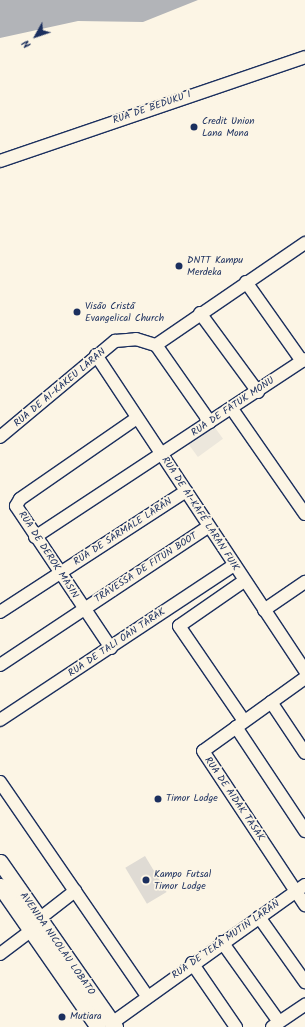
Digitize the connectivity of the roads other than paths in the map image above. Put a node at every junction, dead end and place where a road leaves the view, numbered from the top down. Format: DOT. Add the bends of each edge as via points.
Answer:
graph roads {
  1 [pos="305,57"];
  2 [pos="0,161"];
  3 [pos="305,243"];
  4 [pos="246,282"];
  5 [pos="200,313"];
  6 [pos="156,345"];
  7 [pos="96,356"];
  8 [pos="303,360"];
  9 [pos="258,392"];
  10 [pos="232,409"];
  11 [pos="137,418"];
  12 [pos="210,422"];
  13 [pos="0,437"];
  14 [pos="162,455"];
  15 [pos="186,491"];
  16 [pos="305,514"];
  17 [pos="208,527"];
  18 [pos="35,537"];
  19 [pos="234,565"];
  20 [pos="60,573"];
  21 [pos="244,581"];
  22 [pos="305,582"];
  23 [pos="84,609"];
  24 [pos="264,610"];
  25 [pos="0,612"];
  26 [pos="111,648"];
  27 [pos="0,665"];
  28 [pos="305,671"];
  29 [pos="305,678"];
  30 [pos="271,702"];
  31 [pos="0,720"];
  32 [pos="240,724"];
  33 [pos="305,754"];
  34 [pos="0,782"];
  35 [pos="305,831"];
  36 [pos="0,862"];
  37 [pos="0,886"];
  38 [pos="300,888"];
  39 [pos="75,891"];
  40 [pos="305,905"];
  41 [pos="259,917"];
  42 [pos="35,925"];
  43 [pos="222,942"];
  44 [pos="0,954"];
  45 [pos="192,963"];
  46 [pos="305,982"];
  47 [pos="147,996"];
  48 [pos="305,1005"];
  49 [pos="114,1025"];
  50 [pos="276,1025"];
  51 [pos="98,1027"];
  52 [pos="236,1027"];
  1 -- 2 [label="street, RUA DE BEDUKU I"];
  3 -- 4 [label="street"];
  4 -- 5 [label="street"];
  4 -- 8 [label="street"];
  5 -- 6 [label="street"];
  5 -- 9 [label="street"];
  6 -- 7 [label="street, RUA DE AI-KAKEU LARAN" via="136,340 116,341"];
  6 -- 12 [label="street"];
  7 -- 11 [label="street, RUA DE AI-KAFÉ LARAN FUIK"];
  7 -- 13 [label="street, RUA DE AI-KAKEU LARAN"];
  8 -- 9 [label="street, RUA DE FATUK MONU"];
  9 -- 10 [label="street, RUA DE FATUK MONU"];
  10 -- 12 [label="street, RUA DE FATUK MONU"];
  10 -- 16 [label="street"];
  11 -- 14 [label="street, RUA DE AI-KAFÉ LARAN FUIK"];
  11 -- 18 [label="street, RUA DE DEROK MASIN" via="20,499 16,506"];
  12 -- 14 [label="street, RUA DE FATUK MONU"];
  14 -- 15 [label="street, RUA DE AI-KAFÉ LARAN FUIK"];
  14 -- 18 [label="street, RUA DE FATUK MONU"];
  15 -- 17 [label="street, RUA DE AI-KAFÉ LARAN FUIK"];
  15 -- 20 [label="street, RUA DE SARMALE LARAN"];
  17 -- 19 [label="street, RUA DE AI-KAFÉ LARAN FUIK"];
  17 -- 23 [label="street, TRAVESSA DE FITUN BOOT"];
  18 -- 20 [label="street, RUA DE DEROK MASIN"];
  19 -- 21 [label="street, RUA DE AI-KAFÉ LARAN FUIK"];
  19 -- 26 [label="street, RUA DE TALI OAN TARAK"];
  20 -- 23 [label="street, RUA DE DEROK MASIN"];
  20 -- 25 [label="street, RUA DE SARMALE LARAN"];
  21 -- 24 [label="street, RUA DE AI-KAFÉ LARAN FUIK"];
  21 -- 32 [label="street" via="179,626"];
  22 -- 24 [label="street"];
  23 -- 26 [label="street, RUA DE DEROK MASIN"];
  23 -- 27 [label="street, TRAVESSA DE FITUN BOOT"];
  24 -- 28 [label="street, RUA DE AI-KAFÉ LARAN FUIK"];
  26 -- 31 [label="street, RUA DE TALI OAN TARAK"];
  29 -- 30 [label="street, RUA DE AIDAK TASAK"];
  30 -- 32 [label="street, RUA DE AIDAK TASAK"];
  30 -- 33 [label="street"];
  32 -- 35 [label="street"];
  32 -- 38 [label="street, RUA DE AIDAK TASAK" via="203,753"];
  34 -- 39 [label="street"];
  36 -- 42 [label="main road, AVENIDA NICOLAU LOBATO"];
  37 -- 42 [label="main road, AVENIDA NICOLAU LOBATO"];
  38 -- 40 [label="street"];
  38 -- 41 [label="street, RUA DE TEKA MUTIN LARAN"];
  39 -- 42 [label="street"];
  39 -- 47 [label="street"];
  41 -- 43 [label="street, RUA DE TEKA MUTIN LARAN"];
  41 -- 46 [label="street"];
  42 -- 44 [label="street"];
  42 -- 49 [label="main road, AVENIDA NICOLAU LOBATO"];
  42 -- 51 [label="main road, AVENIDA NICOLAU LOBATO"];
  43 -- 45 [label="street, RUA DE TEKA MUTIN LARAN"];
  43 -- 50 [label="street"];
  45 -- 47 [label="street, RUA DE TEKA MUTIN LARAN"];
  45 -- 52 [label="street"];
  47 -- 49 [label="street, RUA DE TEKA MUTIN LARAN"];
  48 -- 50 [label="street"];
}
